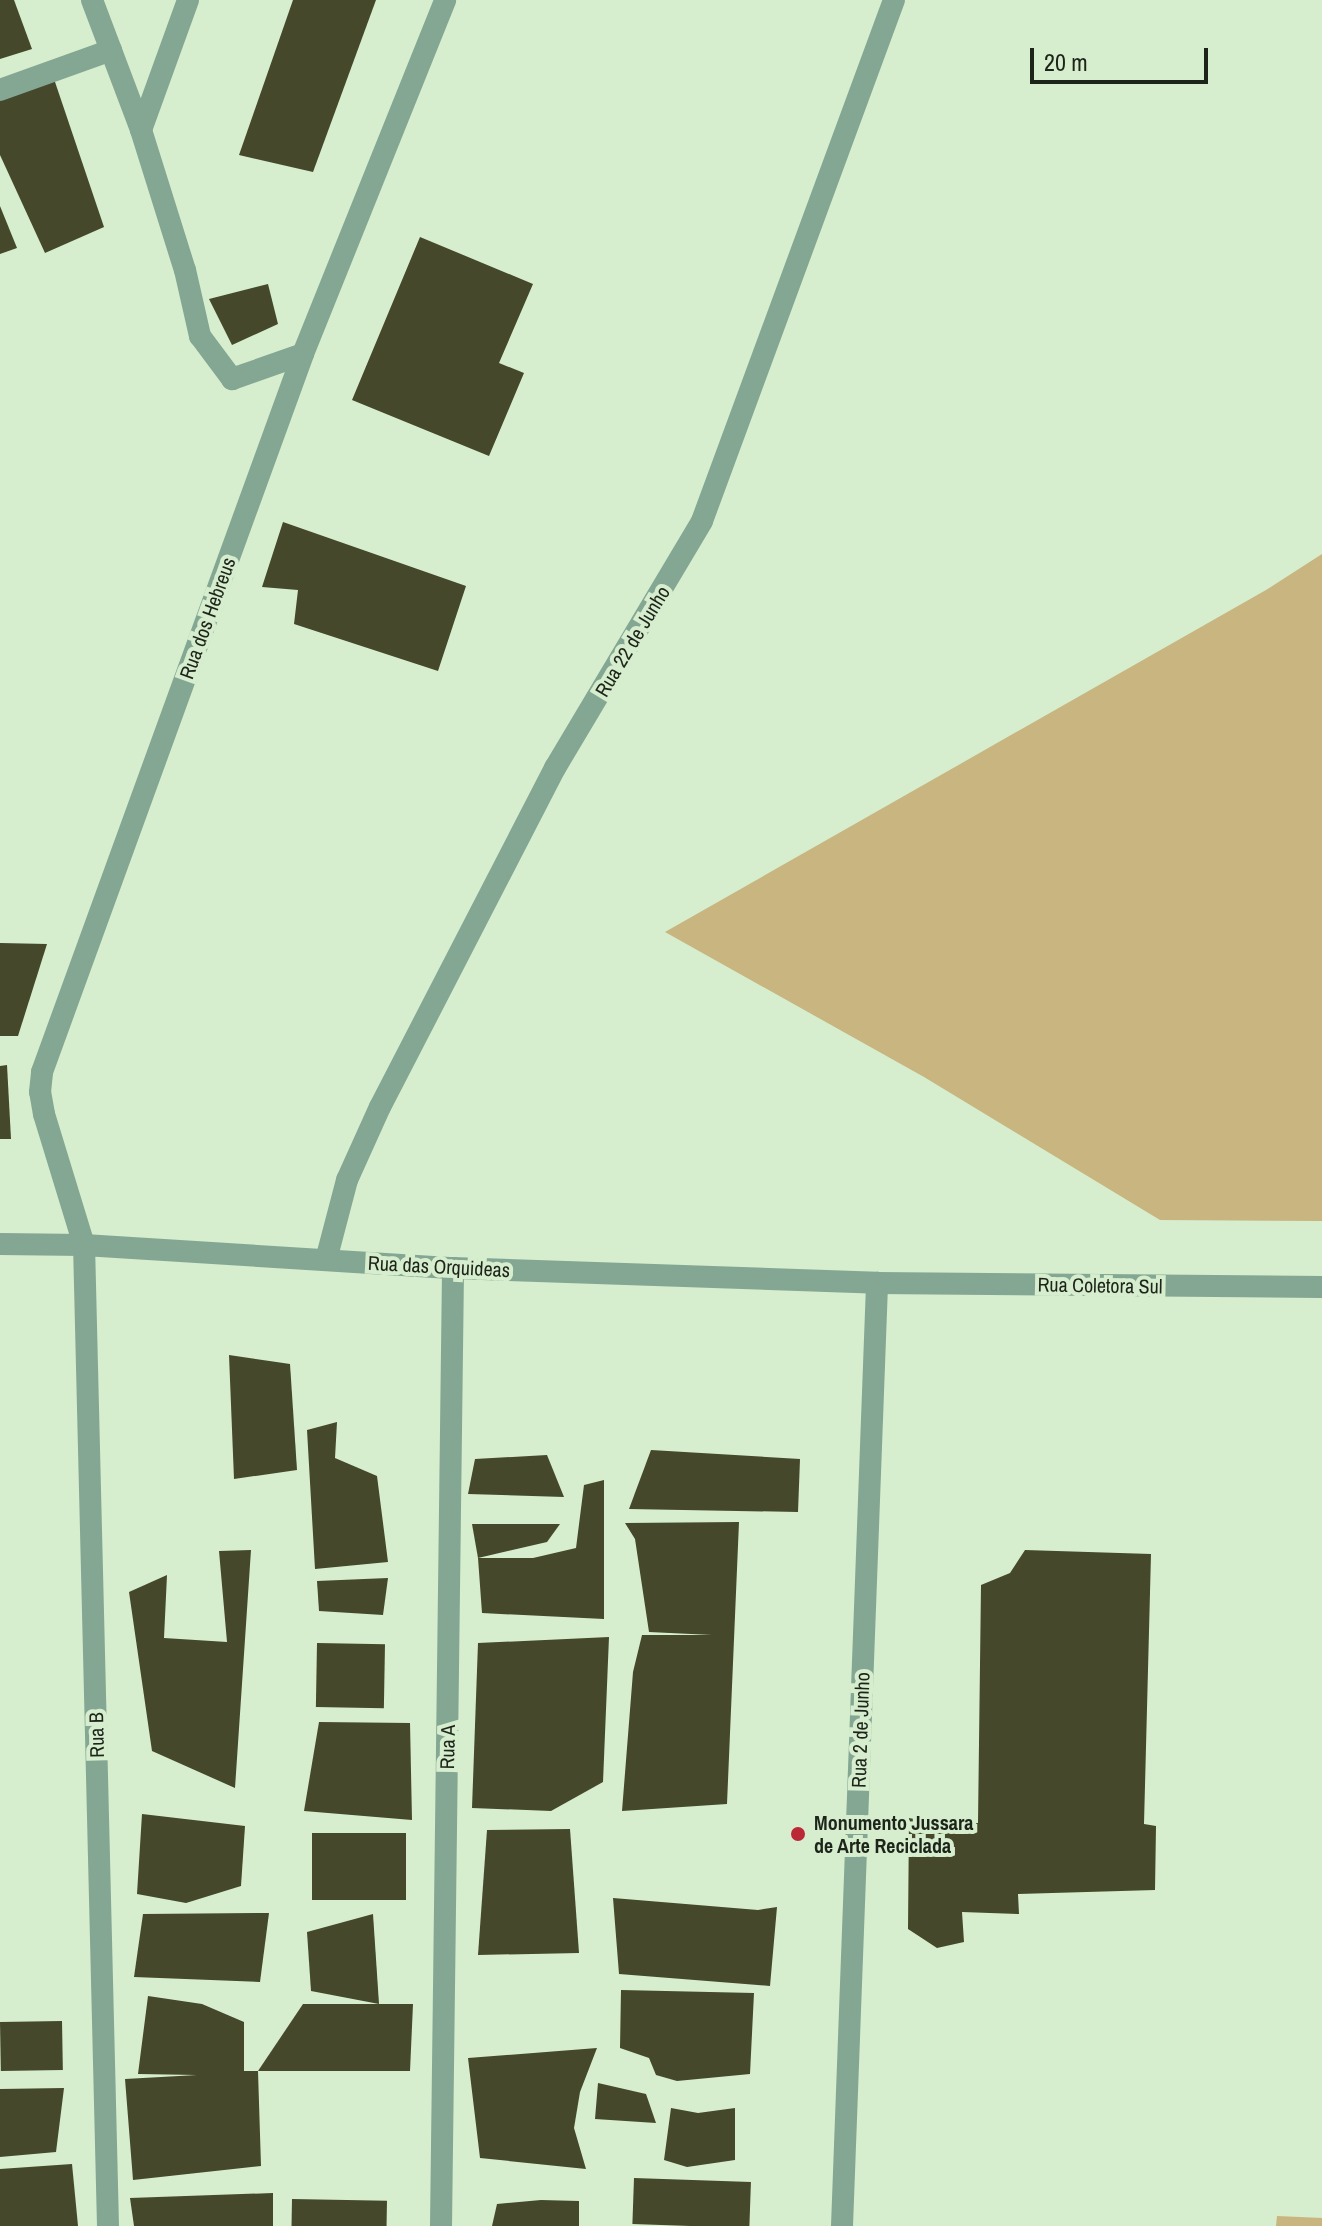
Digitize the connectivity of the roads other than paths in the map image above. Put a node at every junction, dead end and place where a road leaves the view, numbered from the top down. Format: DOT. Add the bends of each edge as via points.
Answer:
graph roads {
  1 [pos="92,0"];
  2 [pos="188,0"];
  3 [pos="445,0"];
  4 [pos="894,0"];
  5 [pos="111,50"];
  6 [pos="0,90"];
  7 [pos="141,130"];
  8 [pos="303,354"];
  9 [pos="0,1244"];
  10 [pos="84,1245"];
  11 [pos="326,1260"];
  12 [pos="453,1268"];
  13 [pos="877,1283"];
  14 [pos="1322,1287"];
  15 [pos="108,2226"];
  16 [pos="441,2226"];
  17 [pos="842,2226"];
  1 -- 5 [label="street"];
  2 -- 7 [label="street"];
  3 -- 8 [label="street, Rua dos Hebreus"];
  4 -- 11 [label="street, Rua 22 de Junho" via="702,521 555,768 387,1093 347,1180"];
  5 -- 6 [label="street"];
  5 -- 7 [label="street"];
  7 -- 8 [label="street" via="200,336 232,379"];
  8 -- 10 [label="street, Rua dos Hebreus" via="42,1072 44,1114"];
  9 -- 10 [label="street, Rua das Orquideas"];
  10 -- 11 [label="street, Rua das Orquideas"];
  10 -- 15 [label="street, Rua B"];
  11 -- 12 [label="street, Rua das Orquideas"];
  12 -- 13 [label="street, Rua das Orquideas"];
  12 -- 16 [label="street, Rua A"];
  13 -- 14 [label="street, Rua Coletora Sul"];
  13 -- 17 [label="street, Rua 2 de Junho"];
}
